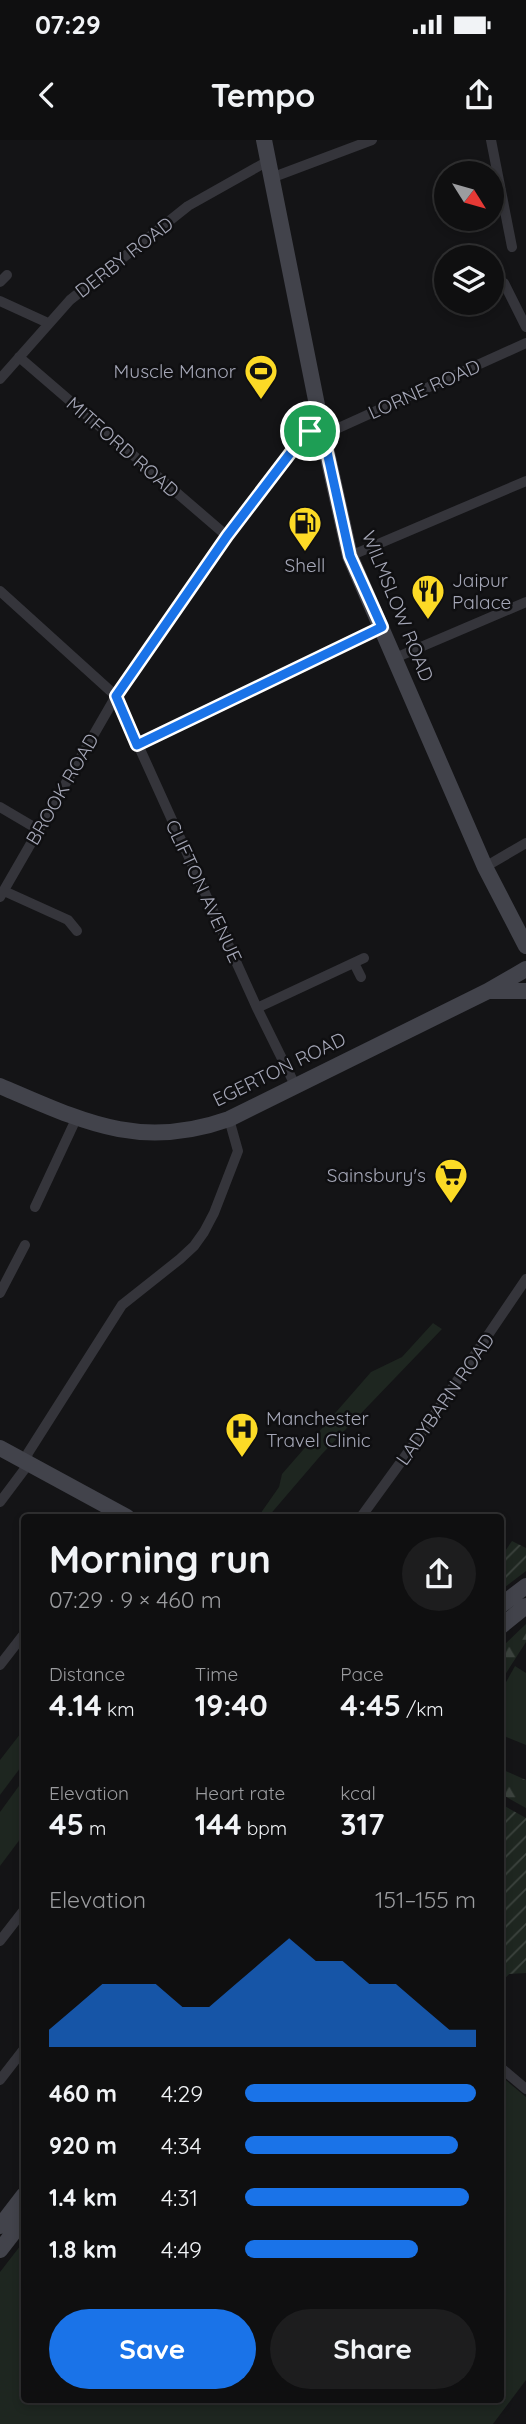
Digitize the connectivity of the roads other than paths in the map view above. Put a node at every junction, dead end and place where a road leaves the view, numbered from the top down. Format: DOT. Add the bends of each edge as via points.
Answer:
graph roads {
  1 [pos="264,140"];
  2 [pos="372,140"];
  3 [pos="491,140"];
  4 [pos="268,161"];
  5 [pos="271,178"];
  6 [pos="512,247"];
  7 [pos="504,283"];
  8 [pos="0,301"];
  9 [pos="48,323"];
  10 [pos="526,327"];
  11 [pos="526,343"];
  12 [pos="19,357"];
  13 [pos="0,379"];
  14 [pos="321,428"];
  15 [pos="526,481"];
  16 [pos="227,536"];
  17 [pos="350,556"];
  18 [pos="0,591"];
  19 [pos="526,602"];
  20 [pos="382,627"];
  21 [pos="395,658"];
  22 [pos="116,696"];
  23 [pos="137,745"];
  24 [pos="0,807"];
  25 [pos="39,830"];
  26 [pos="526,843"];
  27 [pos="485,867"];
  28 [pos="2,894"];
  29 [pos="77,931"];
  30 [pos="526,946"];
  31 [pos="526,969"];
  32 [pos="360,977"];
  33 [pos="488,991"];
  34 [pos="526,991"];
  35 [pos="257,1008"];
  36 [pos="295,1085"];
  37 [pos="0,1086"];
  38 [pos="77,1117"];
  39 [pos="229,1119"];
  40 [pos="35,1207"];
  41 [pos="25,1245"];
  42 [pos="526,1279"];
  43 [pos="0,1293"];
  44 [pos="0,1448"];
  45 [pos="26,1462"];
  46 [pos="0,1502"];
  47 [pos="117,1514"];
  48 [pos="363,1514"];
  49 [pos="526,1586"];
  50 [pos="504,1603"];
  51 [pos="526,1606"];
  52 [pos="504,1624"];
  53 [pos="21,1638"];
  54 [pos="0,1665"];
  55 [pos="21,1914"];
  56 [pos="0,1941"];
  57 [pos="21,2053"];
  58 [pos="504,2070"];
  59 [pos="0,2080"];
  60 [pos="526,2088"];
  61 [pos="21,2200"];
  62 [pos="11,2218"];
  63 [pos="0,2250"];
  1 -- 4 [label="main road, WILMSLOW ROAD"];
  2 -- 5 [label="street"];
  3 -- 6 [label="street"];
  4 -- 5 [label="main road, WILMSLOW ROAD"];
  4 -- 9 [label="street, DERBY ROAD" via="188,206 70,300"];
  5 -- 14 [label="main road, WILMSLOW ROAD"];
  7 -- 10 [label="street"];
  8 -- 9 [label="street"];
  9 -- 12 [label="street, DERBY ROAD"];
  11 -- 14 [label="street, LORNE ROAD"];
  12 -- 13 [label="street, DERBY ROAD"];
  12 -- 16 [label="street, MITFORD ROAD"];
  14 -- 16 [label="street, BROOK ROAD" via="298,443"];
  14 -- 17 [label="main road, WILMSLOW ROAD"];
  15 -- 17 [label="street"];
  16 -- 22 [label="street, BROOK ROAD"];
  17 -- 20 [label="main road, WILMSLOW ROAD"];
  18 -- 22 [label="street"];
  19 -- 21 [label="street"];
  20 -- 21 [label="main road, WILMSLOW ROAD"];
  20 -- 23 [label="street"];
  21 -- 27 [label="main road, WILMSLOW ROAD"];
  22 -- 23 [label="street, CLIFTON AVENUE"];
  22 -- 25 [label="street, BROOK ROAD"];
  23 -- 35 [label="street, CLIFTON AVENUE"];
  24 -- 25 [label="street"];
  25 -- 28 [label="street, BROOK ROAD"];
  26 -- 27 [label="street"];
  27 -- 30 [label="main road, WILMSLOW ROAD"];
  28 -- 29 [label="street" via="68,920"];
  31 -- 33 [label="main road, EGERTON ROAD"];
  32 -- 35 [label="street" via="359,960"];
  33 -- 34 [label="main road, EGERTON ROAD"];
  33 -- 36 [label="main road, EGERTON ROAD"];
  35 -- 36 [label="street, CLIFTON AVENUE"];
  36 -- 39 [label="main road, EGERTON ROAD"];
  37 -- 38 [label="main road, EGERTON ROAD"];
  38 -- 39 [label="main road, EGERTON ROAD" via="146,1134 194,1130"];
  38 -- 40 [label="street"];
  39 -- 45 [label="street" via="238,1151 204,1232 180,1259 122,1305"];
  41 -- 43 [label="street"];
  42 -- 48 [label="street, LADYBARN ROAD"];
  44 -- 45 [label="main road"];
  45 -- 46 [label="street"];
  45 -- 47 [label="main road"];
  49 -- 50 [label="main road"];
  51 -- 52 [label="main road"];
  53 -- 54 [label="street"];
  55 -- 56 [label="street"];
  57 -- 59 [label="street"];
  58 -- 60 [label="street"];
  61 -- 62 [label="main road"];
  62 -- 63 [label="main road"];
}
